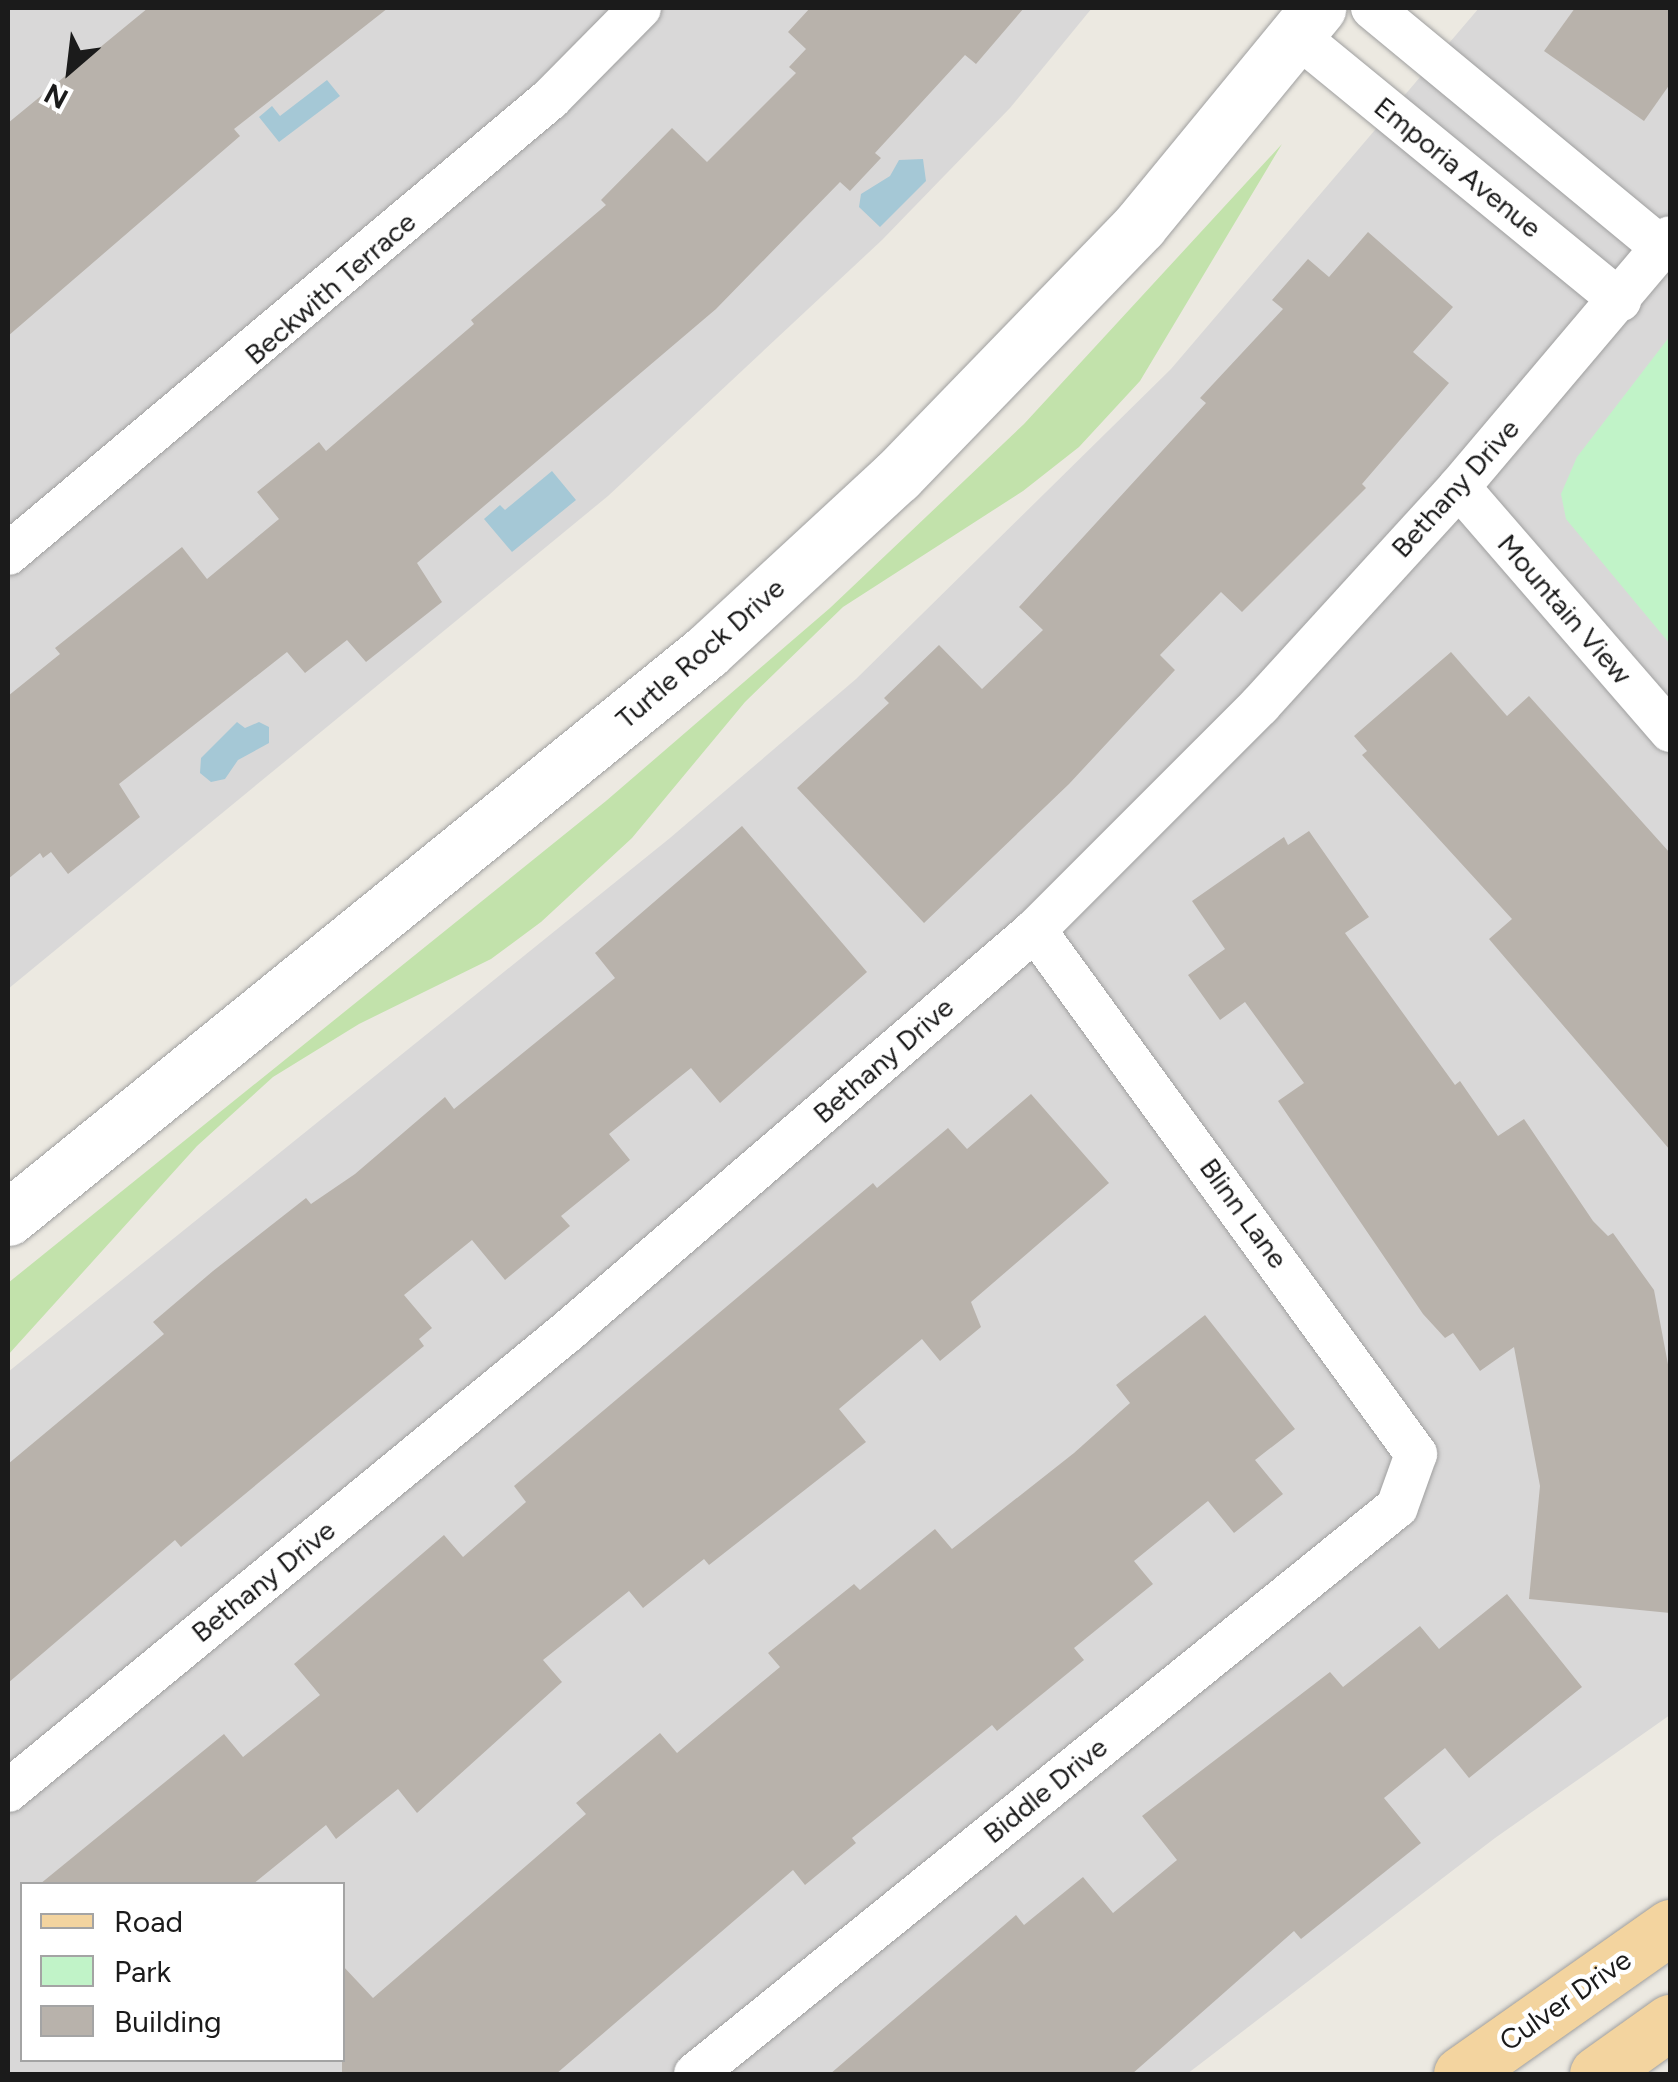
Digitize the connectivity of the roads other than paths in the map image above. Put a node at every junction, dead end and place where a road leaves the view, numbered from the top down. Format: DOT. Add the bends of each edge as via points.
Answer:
graph roads {
  1 [pos="640,8"];
  2 [pos="1372,8"];
  3 [pos="1307,21"];
  4 [pos="1666,243"];
  5 [pos="1620,300"];
  6 [pos="1458,487"];
  7 [pos="8,554"];
  8 [pos="1670,730"];
  9 [pos="1036,930"];
  10 [pos="8,1218"];
  11 [pos="1397,1507"];
  12 [pos="8,1791"];
  13 [pos="1670,1927"];
  14 [pos="1670,2022"];
  15 [pos="695,2074"];
  16 [pos="1461,2074"];
  17 [pos="1597,2074"];
  1 -- 7 [label="street, Beckwith Terrace" via="550,99"];
  2 -- 4 [label="street"];
  3 -- 5 [label="street, Emporia Avenue"];
  3 -- 10 [label="street, Turtle Rock Drive" via="1140,226 897,476 706,652"];
  4 -- 5 [label="street, Bethany Drive"];
  5 -- 6 [label="street, Bethany Drive"];
  6 -- 8 [label="street, Mountain View"];
  6 -- 9 [label="street, Bethany Drive" via="1260,705"];
  9 -- 11 [label="street, Blinn Lane" via="1416,1454"];
  9 -- 12 [label="street, Bethany Drive" via="568,1331"];
  11 -- 15 [label="street, Biddle Drive"];
  13 -- 16 [label="main road, Culver Drive"];
  14 -- 17 [label="main road"];
}
